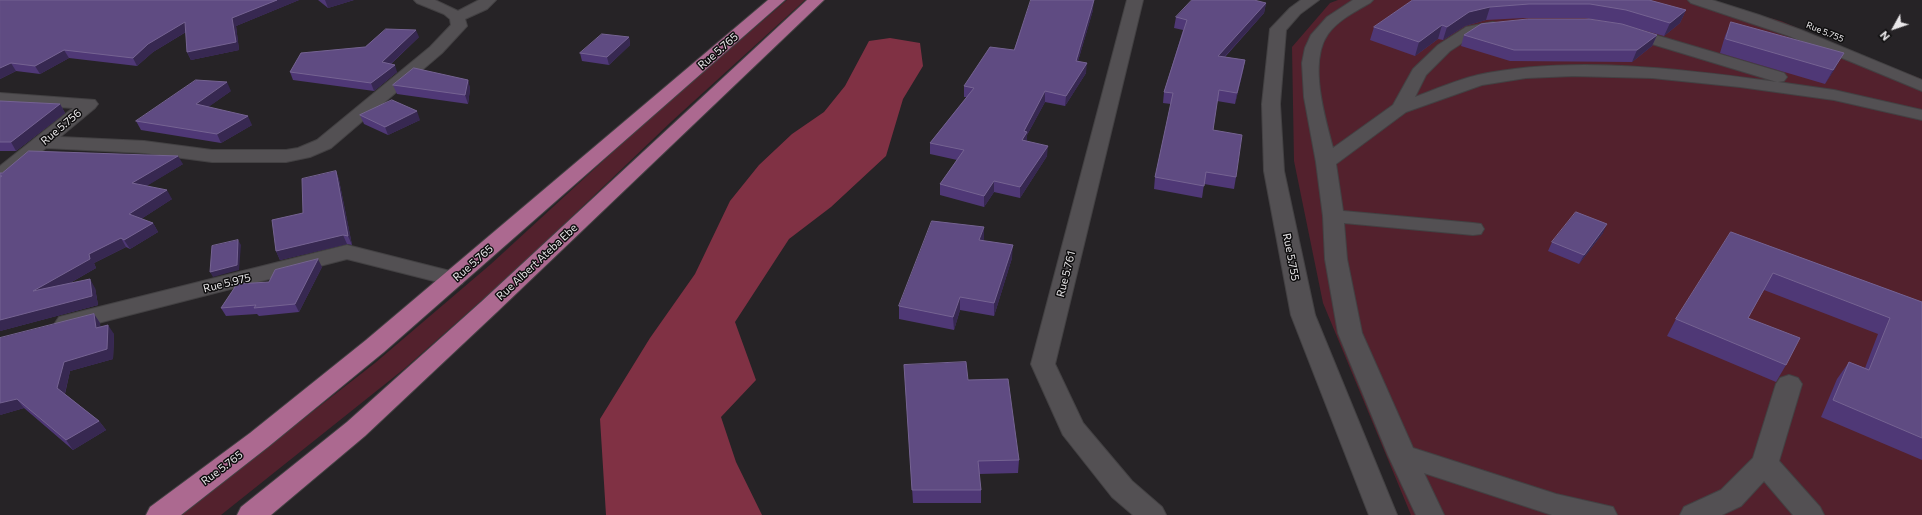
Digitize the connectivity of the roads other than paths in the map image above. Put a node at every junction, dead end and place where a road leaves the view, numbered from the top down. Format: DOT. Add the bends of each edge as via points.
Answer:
graph roads {
  1 [pos="422,0"];
  2 [pos="488,0"];
  3 [pos="777,0"];
  4 [pos="816,0"];
  5 [pos="1135,0"];
  6 [pos="1311,0"];
  7 [pos="1365,0"];
  8 [pos="1696,0"];
  9 [pos="1727,0"];
  10 [pos="457,17"];
  11 [pos="1509,25"];
  12 [pos="1613,29"];
  13 [pos="1922,70"];
  14 [pos="1922,86"];
  15 [pos="1834,95"];
  16 [pos="0,98"];
  17 [pos="1400,108"];
  18 [pos="1922,115"];
  19 [pos="43,142"];
  20 [pos="1326,162"];
  21 [pos="0,176"];
  22 [pos="1333,216"];
  23 [pos="1473,229"];
  24 [pos="454,279"];
  25 [pos="46,328"];
  26 [pos="1789,384"];
  27 [pos="1402,455"];
  28 [pos="1765,463"];
  29 [pos="160,515"];
  30 [pos="251,515"];
  31 [pos="1152,515"];
  32 [pos="1383,515"];
  33 [pos="1430,515"];
  34 [pos="1603,515"];
  35 [pos="1694,515"];
  36 [pos="1810,515"];
  1 -- 10 [label="street"];
  2 -- 10 [label="street" via="482,6"];
  3 -- 24 [label="highway, Rue 5.765"];
  4 -- 30 [label="highway, Rue Albert Ateba Ebe" via="356,429"];
  5 -- 31 [label="street, Rue 5.761" via="1043,364 1072,428 1122,489"];
  6 -- 32 [label="street, Rue 5.755" via="1295,11 1278,29 1272,104 1274,171 1303,315"];
  7 -- 20 [label="street" via="1346,10 1319,34 1311,54 1312,89"];
  8 -- 14 [label="street" via="1795,33"];
  9 -- 13 [label="street, Rue 5.755" via="1785,16"];
  10 -- 19 [label="street" via="459,26 436,50 324,144 303,153 286,156 212,156 144,147"];
  11 -- 17 [label="street" via="1472,30 1444,48 1419,73"];
  12 -- 15 [label="street"];
  15 -- 17 [label="street" via="1652,73 1573,71 1526,73 1479,80"];
  15 -- 18 [label="street"];
  16 -- 19 [label="street, Rue 5.756" via="89,104"];
  17 -- 20 [label="street"];
  19 -- 21 [label="street, Rue 5.756"];
  20 -- 22 [label="street"];
  22 -- 23 [label="street"];
  22 -- 27 [label="street" via="1336,260 1350,334"];
  24 -- 25 [label="street, Rue 5.975" via="347,252"];
  24 -- 29 [label="highway, Rue 5.765" via="265,435"];
  26 -- 28 [label="street"];
  27 -- 33 [label="street"];
  27 -- 34 [label="street" via="1556,505"];
  28 -- 35 [label="street" via="1732,498"];
  28 -- 36 [label="street"];
}
